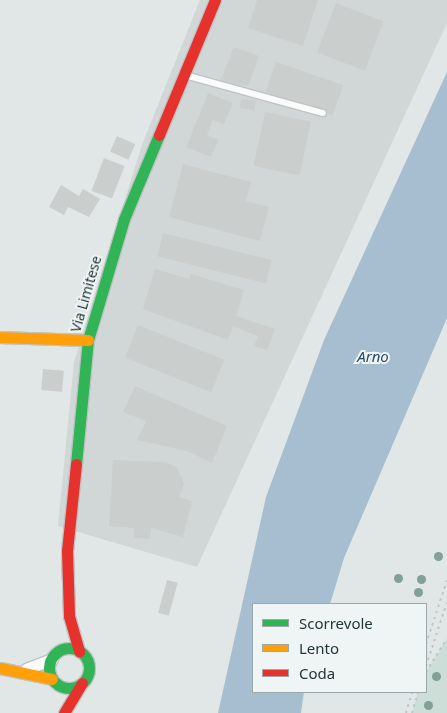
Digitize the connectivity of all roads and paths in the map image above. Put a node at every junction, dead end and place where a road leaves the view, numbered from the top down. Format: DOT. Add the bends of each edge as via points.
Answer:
graph roads {
  1 [pos="215,0"];
  2 [pos="185,75"];
  3 [pos="323,113"];
  4 [pos="0,337"];
  5 [pos="88,340"];
  6 [pos="447,580"];
  7 [pos="447,602"];
  8 [pos="69,616"];
  9 [pos="447,639"];
  10 [pos="427,641"];
  11 [pos="80,652"];
  12 [pos="54,656"];
  13 [pos="427,663"];
  14 [pos="0,668"];
  15 [pos="18,670"];
  16 [pos="427,670"];
  17 [pos="55,682"];
  18 [pos="82,683"];
  19 [pos="412,693"];
  20 [pos="418,693"];
  21 [pos="62,713"];
  22 [pos="406,713"];
  23 [pos="412,713"];
  1 -- 2 [label="main road, Via Limitese"];
  2 -- 3 [label="lane"];
  2 -- 5 [label="main road, Via Limitese" via="124,219"];
  4 -- 5 [label="main road"];
  5 -- 8 [label="main road, Via Limitese" via="67,551"];
  6 -- 10 [label="path"];
  7 -- 13 [label="path"];
  8 -- 11 [label="main road, Via Limitese"];
  8 -- 12 [label="main road, Via Limitese"];
  9 -- 16 [label="path"];
  11 -- 12 [label="main road" via="68,649"];
  11 -- 18 [label="main road, Via Limitese" via="88,663"];
  12 -- 15 [label="street"];
  12 -- 17 [label="main road, Via Limitese"];
  14 -- 15 [label="main road"];
  15 -- 17 [label="main road"];
  17 -- 18 [label="main road" via="70,688"];
  17 -- 21 [label="main road, Via Limitese"];
  18 -- 21 [label="main road, Via Limitese"];
  19 -- 22 [label="path"];
  20 -- 23 [label="path"];
}
